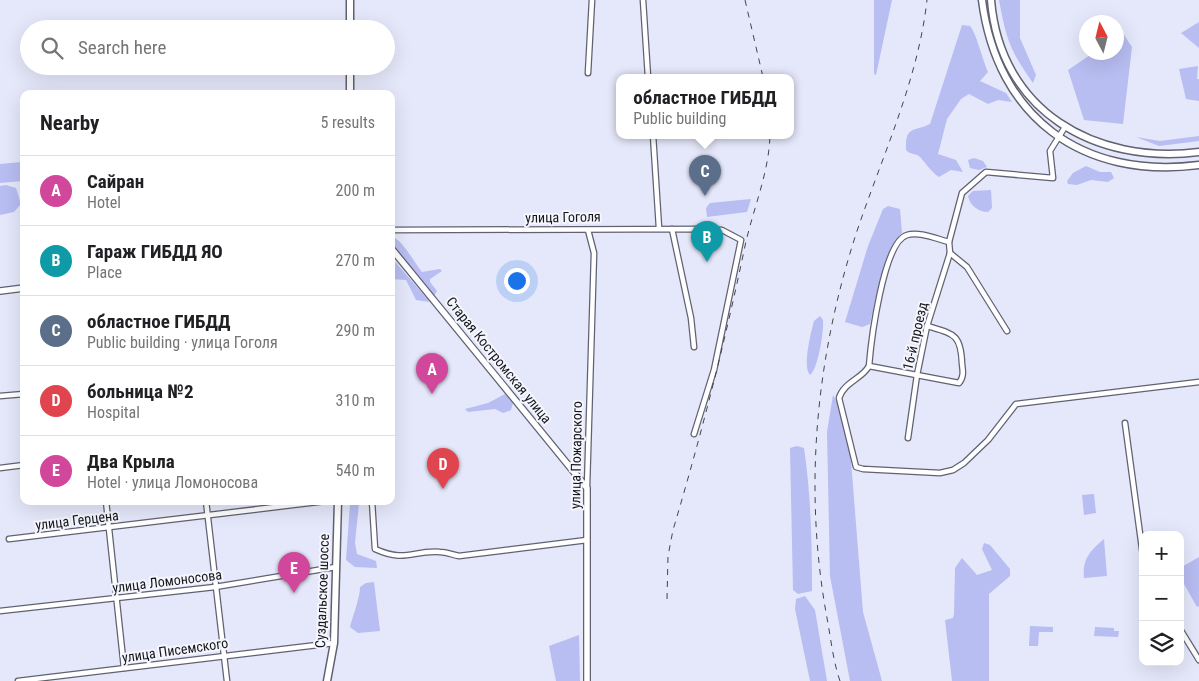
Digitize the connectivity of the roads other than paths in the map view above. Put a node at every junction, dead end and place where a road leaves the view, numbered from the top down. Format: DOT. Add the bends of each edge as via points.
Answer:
graph roads {
  1 [pos="350,0"];
  2 [pos="592,0"];
  3 [pos="643,0"];
  4 [pos="982,0"];
  5 [pos="991,0"];
  6 [pos="350,20"];
  7 [pos="588,73"];
  8 [pos="648,74"];
  9 [pos="350,75"];
  10 [pos="350,90"];
  11 [pos="1065,126"];
  12 [pos="1059,137"];
  13 [pos="653,139"];
  14 [pos="1199,152"];
  15 [pos="1199,165"];
  16 [pos="659,228"];
  17 [pos="672,229"];
  18 [pos="395,230"];
  19 [pos="588,230"];
  20 [pos="949,242"];
  21 [pos="395,253"];
  22 [pos="950,253"];
  23 [pos="20,288"];
  24 [pos="0,291"];
  25 [pos="927,326"];
  26 [pos="1007,331"];
  27 [pos="694,347"];
  28 [pos="869,366"];
  29 [pos="917,375"];
  30 [pos="1199,382"];
  31 [pos="20,394"];
  32 [pos="0,396"];
  33 [pos="1126,423"];
  34 [pos="694,434"];
  35 [pos="908,438"];
  36 [pos="20,466"];
  37 [pos="0,468"];
  38 [pos="587,488"];
  39 [pos="106,505"];
  40 [pos="207,505"];
  41 [pos="292,505"];
  42 [pos="338,505"];
  43 [pos="372,505"];
  44 [pos="208,515"];
  45 [pos="109,527"];
  46 [pos="1140,531"];
  47 [pos="9,539"];
  48 [pos="587,540"];
  49 [pos="336,567"];
  50 [pos="216,587"];
  51 [pos="116,599"];
  52 [pos="0,611"];
  53 [pos="1184,636"];
  54 [pos="334,642"];
  55 [pos="224,655"];
  56 [pos="1199,660"];
  57 [pos="124,668"];
  58 [pos="18,681"];
  59 [pos="226,681"];
  60 [pos="327,681"];
  61 [pos="587,681"];
  1 -- 6 [label="main road"];
  2 -- 7 [label="street"];
  3 -- 8 [label="street"];
  4 -- 12 [label="main road" via="985,26 1003,74 1032,114"];
  5 -- 11 [label="main road" via="999,44 1010,68 1027,92"];
  9 -- 10 [label="main road"];
  11 -- 12 [label="street"];
  11 -- 14 [label="main road" via="1107,147 1138,154"];
  12 -- 15 [label="main road" via="1094,155 1142,167"];
  12 -- 20 [label="street, 16-й проезд" via="1050,151 1053,178 989,172 966,187 959,200"];
  13 -- 16 [label="street"];
  16 -- 17 [label="street, улица Гоголя"];
  16 -- 19 [label="street, улица Гоголя"];
  17 -- 27 [label="street"];
  17 -- 34 [label="street, улица Гоголя" via="722,230 741,240 714,370"];
  18 -- 19 [label="street, улица Гоголя"];
  19 -- 38 [label="street, улица Пожарского" via="594,253"];
  20 -- 22 [label="street, 16-й проезд"];
  20 -- 28 [label="street" via="909,234 897,244 881,287"];
  21 -- 38 [label="street, Старая Костромская улица"];
  22 -- 25 [label="street, 16-й проезд"];
  22 -- 26 [label="street" via="967,267"];
  23 -- 24 [label="street"];
  25 -- 29 [label="street, 16-й проезд"];
  25 -- 29 [label="street" via="952,333 961,345 963,376 957,383"];
  28 -- 29 [label="street"];
  28 -- 30 [label="street" via="842,390 840,398 856,467 888,471 948,472 978,451 1016,404"];
  29 -- 35 [label="street, 16-й проезд"];
  31 -- 32 [label="street"];
  33 -- 46 [label="street"];
  36 -- 37 [label="street"];
  38 -- 48 [label="street, улица Пожарского"];
  39 -- 45 [label="street"];
  40 -- 44 [label="street"];
  41 -- 44 [label="street, улица Герцена"];
  42 -- 49 [label="main road, Суздальское шоссе"];
  43 -- 48 [label="street" via="375,549 390,556 439,552 459,556"];
  44 -- 45 [label="street, улица Герцена"];
  44 -- 50 [label="street"];
  45 -- 47 [label="street, улица Герцена"];
  45 -- 51 [label="street"];
  48 -- 61 [label="street, улица Пожарского"];
  49 -- 50 [label="street, улица Ломоносова"];
  49 -- 54 [label="main road, Суздальское шоссе"];
  50 -- 51 [label="street, улица Ломоносова"];
  50 -- 55 [label="street"];
  51 -- 52 [label="street, улица Ломоносова"];
  51 -- 57 [label="street"];
  53 -- 56 [label="street"];
  54 -- 55 [label="street, улица Писемского"];
  54 -- 60 [label="main road, Суздальское шоссе"];
  55 -- 57 [label="street, улица Писемского"];
  55 -- 59 [label="street"];
  57 -- 58 [label="street, улица Писемского"];
}
